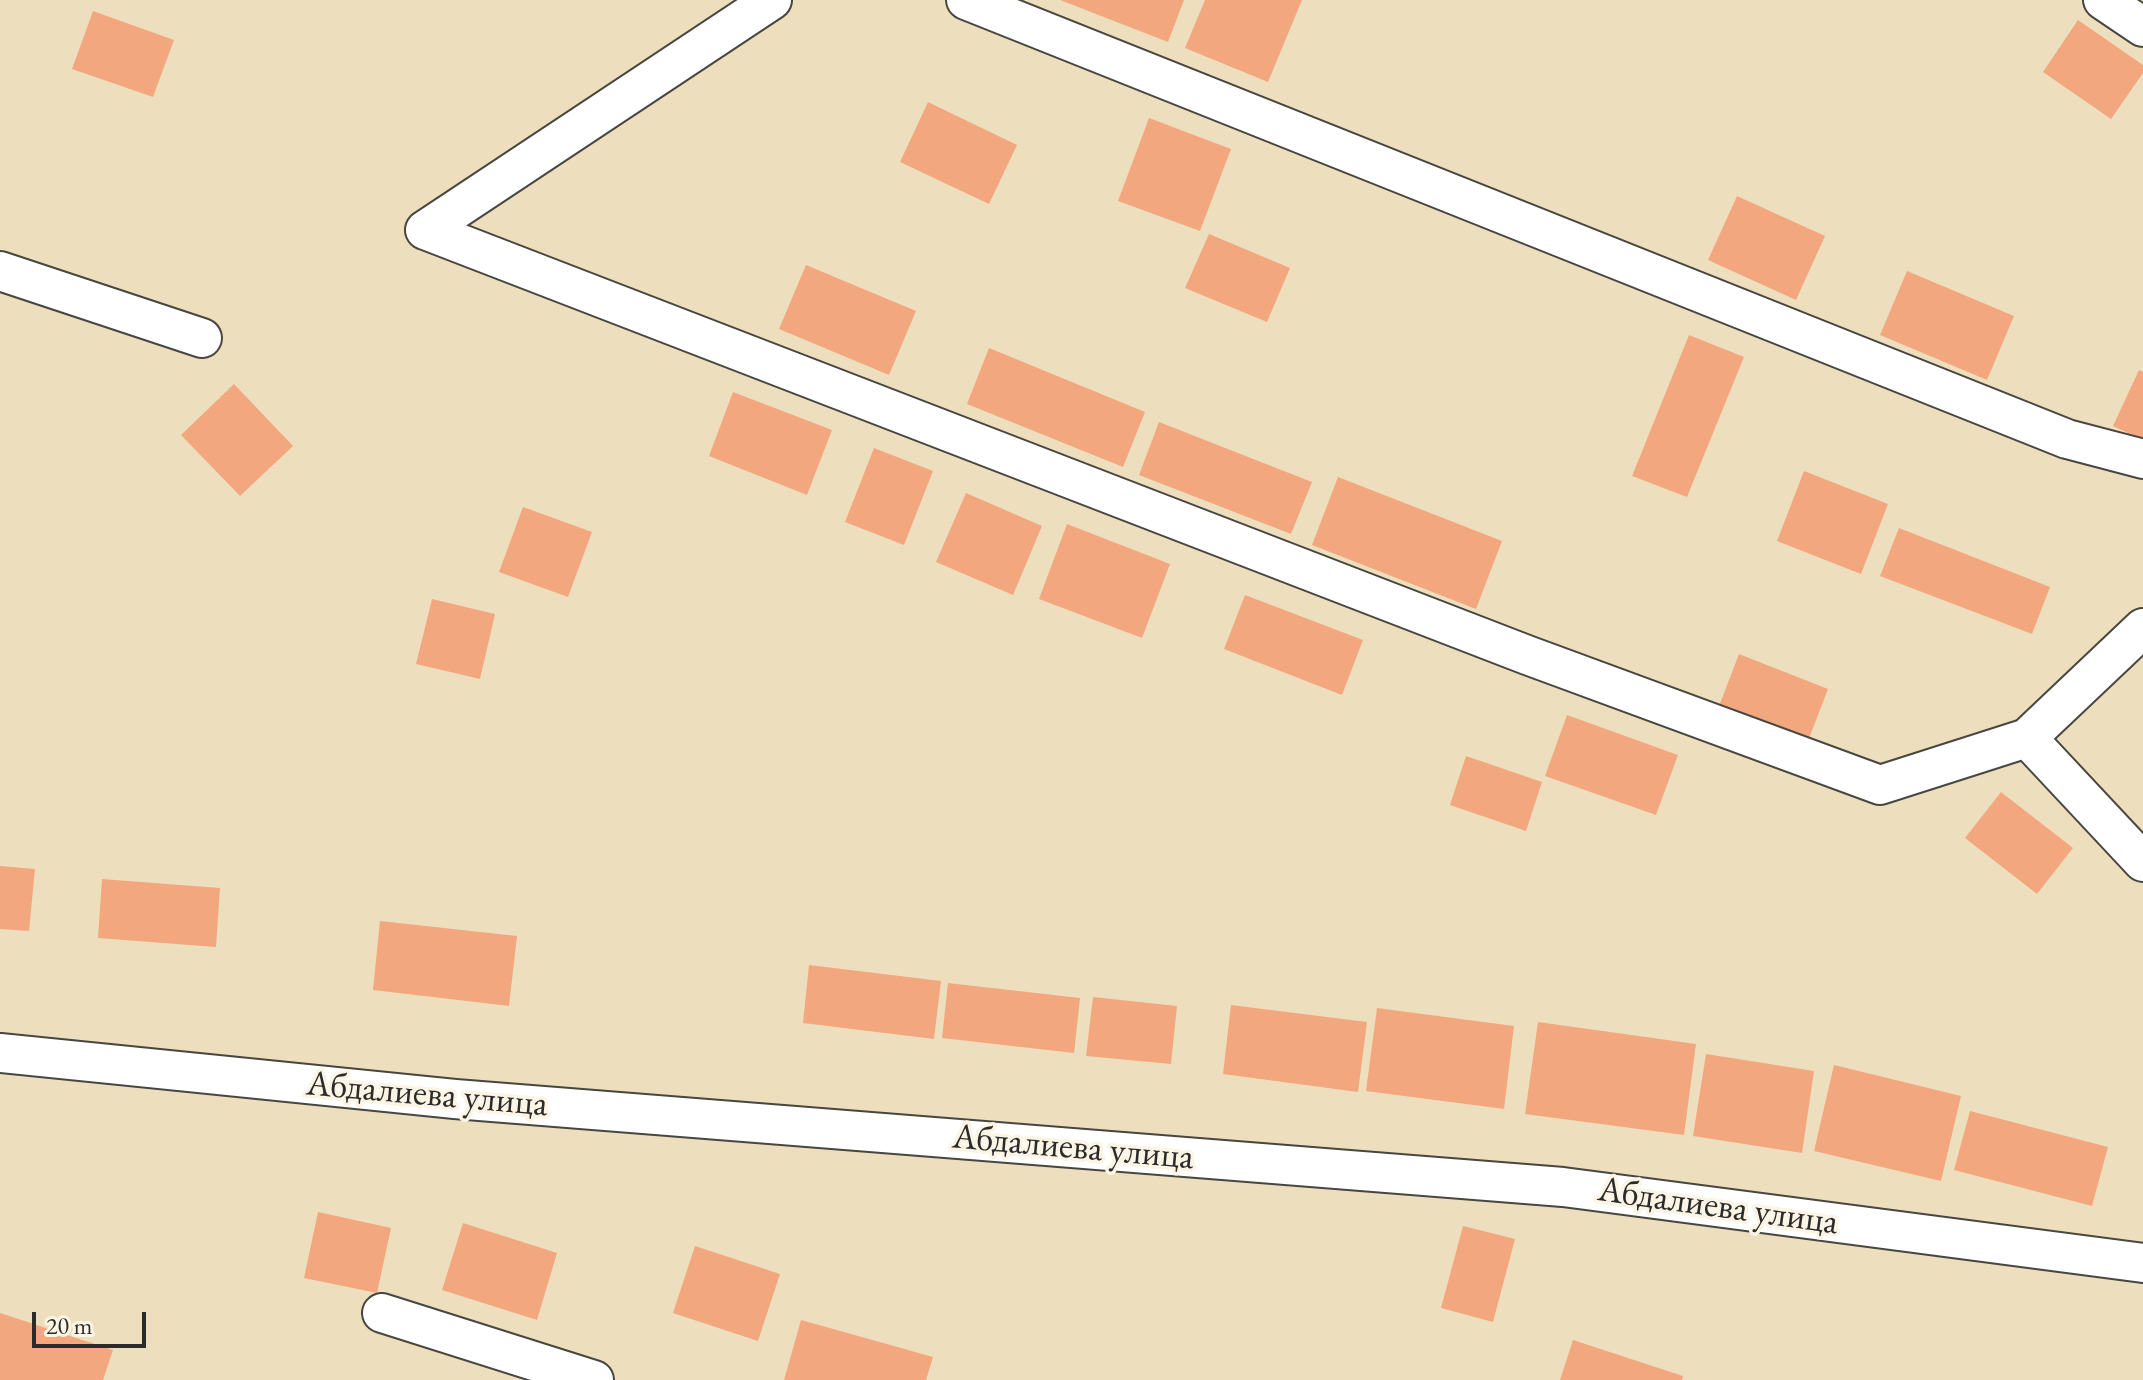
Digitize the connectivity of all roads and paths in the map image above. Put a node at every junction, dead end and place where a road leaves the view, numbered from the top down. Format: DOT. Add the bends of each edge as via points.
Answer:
graph roads {
  1 [pos="772,0"];
  2 [pos="966,0"];
  3 [pos="2103,0"];
  4 [pos="2143,27"];
  5 [pos="0,271"];
  6 [pos="202,338"];
  7 [pos="2143,459"];
  8 [pos="2143,628"];
  9 [pos="2027,738"];
  10 [pos="2143,862"];
  11 [pos="0,1053"];
  12 [pos="2143,1263"];
  13 [pos="382,1313"];
  14 [pos="594,1380"];
  1 -- 9 [label="street" via="425,230 1527,655 1880,785"];
  2 -- 7 [label="street" via="2067,439"];
  3 -- 4 [label="street"];
  5 -- 6 [label="street"];
  8 -- 9 [label="street"];
  9 -- 10 [label="street"];
  11 -- 12 [label="street, Абдалиева улица" via="471,1100 1563,1187"];
  13 -- 14 [label="street"];
}
